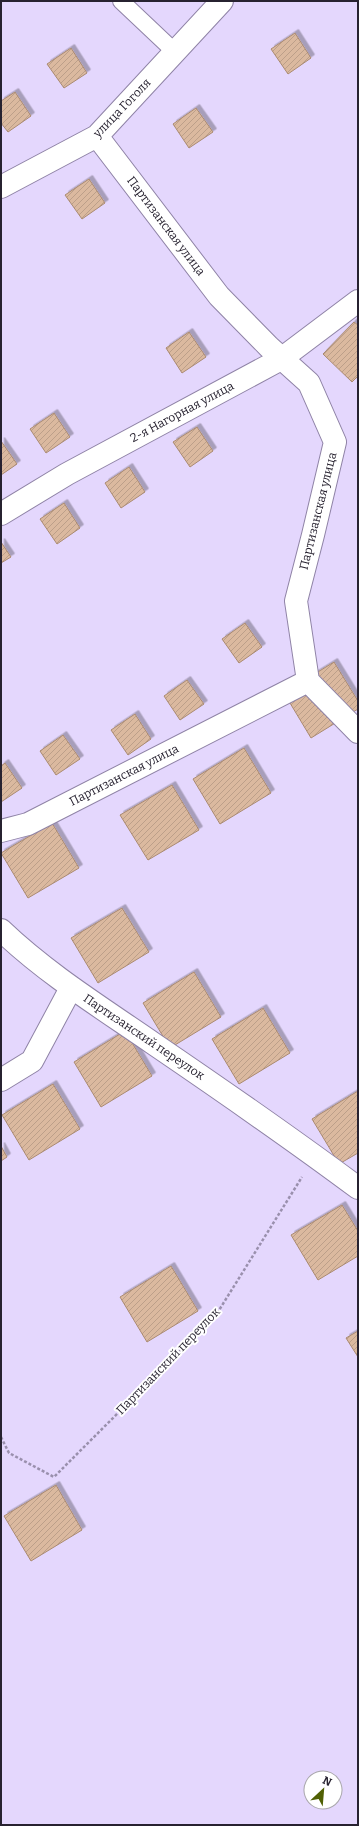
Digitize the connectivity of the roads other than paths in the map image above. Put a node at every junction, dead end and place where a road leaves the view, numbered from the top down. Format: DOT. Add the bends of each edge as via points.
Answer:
graph roads {
  1 [pos="120,1"];
  2 [pos="222,1"];
  3 [pos="175,52"];
  4 [pos="97,136"];
  5 [pos="1,187"];
  6 [pos="358,301"];
  7 [pos="281,359"];
  8 [pos="1,514"];
  9 [pos="308,681"];
  10 [pos="358,732"];
  11 [pos="1,831"];
  12 [pos="1,930"];
  13 [pos="72,988"];
  14 [pos="1,1080"];
  15 [pos="358,1188"];
  1 -- 3 [label="lane"];
  2 -- 3 [label="street, улица Гоголя"];
  3 -- 4 [label="street, улица Гоголя"];
  4 -- 5 [label="street, улица Гоголя"];
  4 -- 7 [label="street, Партизанская улица" via="219,296"];
  6 -- 7 [label="street, 2-я Нагорная улица"];
  7 -- 8 [label="street, 2-я Нагорная улица" via="67,474"];
  7 -- 9 [label="street, Партизанская улица" via="309,383 335,442 296,601"];
  9 -- 10 [label="street"];
  9 -- 11 [label="street, Партизанская улица" via="28,824"];
  12 -- 13 [label="street, Партизанский переулок"];
  13 -- 14 [label="street, Партизанский переулок" via="32,1061"];
  13 -- 15 [label="street, Партизанский переулок"];
}
